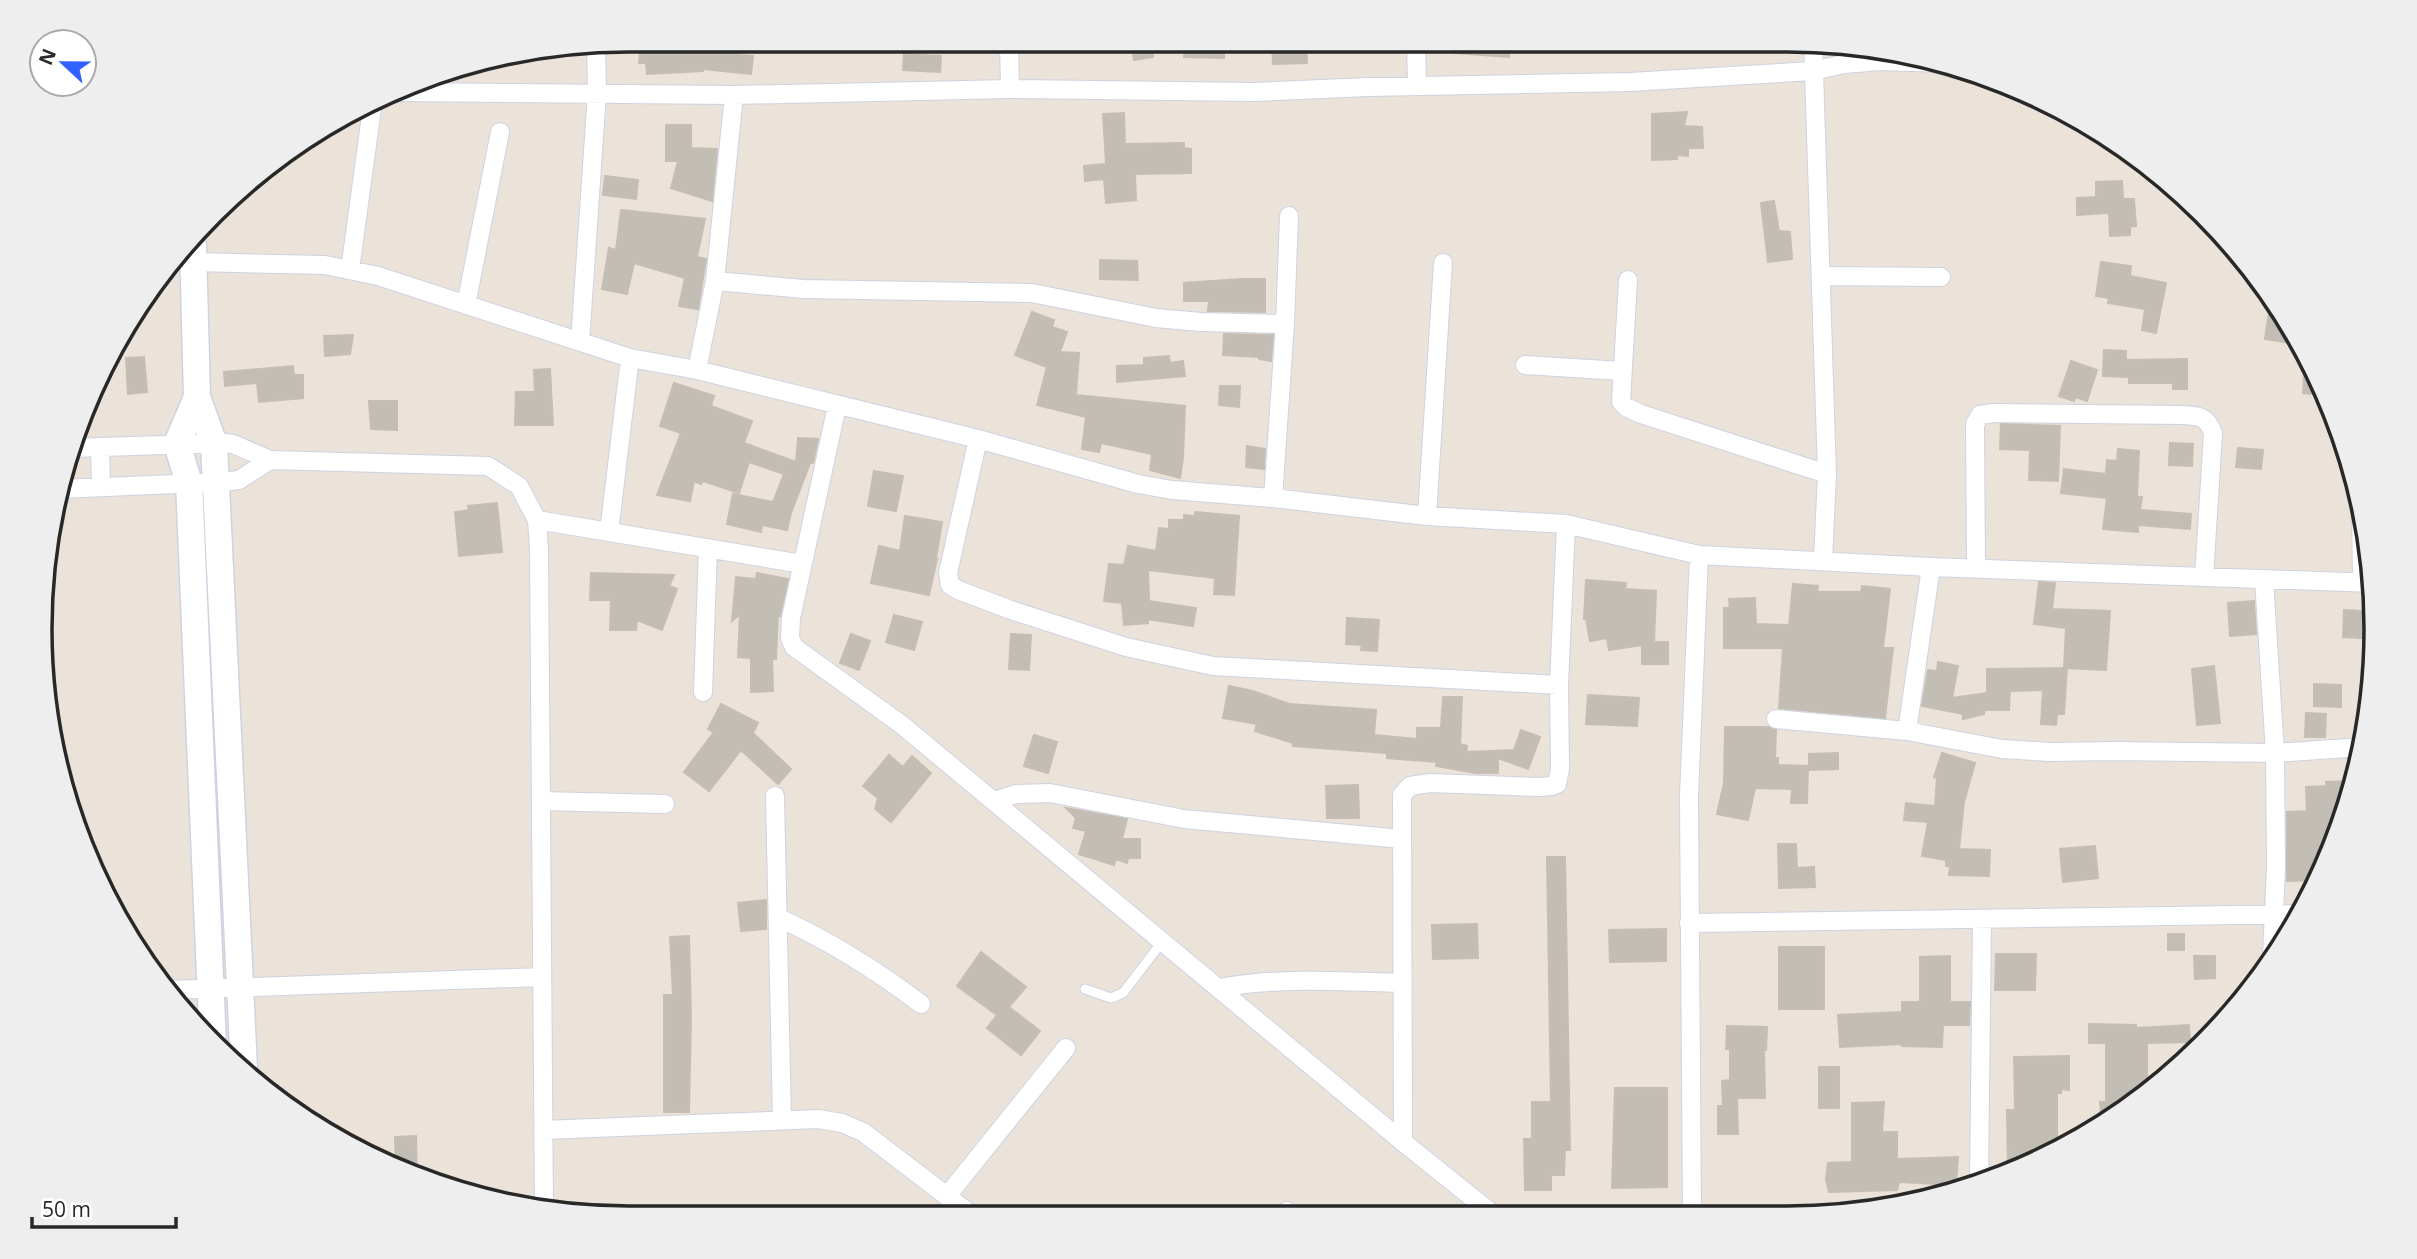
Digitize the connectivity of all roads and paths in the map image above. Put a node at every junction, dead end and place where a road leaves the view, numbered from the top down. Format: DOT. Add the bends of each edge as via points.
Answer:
graph roads {
  1 [pos="1009,52"];
  2 [pos="1416,52"];
  3 [pos="1813,53"];
  4 [pos="596,54"];
  5 [pos="1885,61"];
  6 [pos="1813,71"];
  7 [pos="1417,86"];
  8 [pos="1010,89"];
  9 [pos="420,92"];
  10 [pos="597,93"];
  11 [pos="734,96"];
  12 [pos="371,113"];
  13 [pos="500,132"];
  14 [pos="1289,216"];
  15 [pos="193,254"];
  16 [pos="1443,262"];
  17 [pos="350,270"];
  18 [pos="1822,276"];
  19 [pos="1941,277"];
  20 [pos="1628,280"];
  21 [pos="715,281"];
  22 [pos="466,305"];
  23 [pos="1285,324"];
  24 [pos="580,342"];
  25 [pos="630,358"];
  26 [pos="1525,365"];
  27 [pos="697,370"];
  28 [pos="1622,371"];
  29 [pos="197,397"];
  30 [pos="837,406"];
  31 [pos="978,439"];
  32 [pos="177,443"];
  33 [pos="214,444"];
  34 [pos="100,447"];
  35 [pos="82,448"];
  36 [pos="270,460"];
  37 [pos="1827,474"];
  38 [pos="216,482"];
  39 [pos="189,483"];
  40 [pos="101,487"];
  41 [pos="70,488"];
  42 [pos="1273,498"];
  43 [pos="1427,516"];
  44 [pos="537,520"];
  45 [pos="1566,524"];
  46 [pos="609,532"];
  47 [pos="708,548"];
  48 [pos="1699,555"];
  49 [pos="1823,560"];
  50 [pos="802,564"];
  51 [pos="1931,567"];
  52 [pos="1976,567"];
  53 [pos="2204,577"];
  54 [pos="2264,579"];
  55 [pos="2362,582"];
  56 [pos="1559,685"];
  57 [pos="703,692"];
  58 [pos="1776,719"];
  59 [pos="1907,731"];
  60 [pos="2352,748"];
  61 [pos="2275,753"];
  62 [pos="775,796"];
  63 [pos="541,801"];
  64 [pos="993,801"];
  65 [pos="665,804"];
  66 [pos="1402,839"];
  67 [pos="2274,914"];
  68 [pos="2289,914"];
  69 [pos="779,918"];
  70 [pos="1982,919"];
  71 [pos="1689,923"];
  72 [pos="2273,941"];
  73 [pos="1163,942"];
  74 [pos="541,978"];
  75 [pos="1402,983"];
  76 [pos="240,988"];
  77 [pos="1220,988"];
  78 [pos="210,989"];
  79 [pos="1084,989"];
  80 [pos="179,990"];
  81 [pos="921,1004"];
  82 [pos="212,1028"];
  83 [pos="1066,1048"];
  84 [pos="244,1058"];
  85 [pos="782,1121"];
  86 [pos="543,1130"];
  87 [pos="1403,1142"];
  88 [pos="1979,1174"];
  89 [pos="947,1196"];
  90 [pos="544,1200"];
  91 [pos="960,1206"];
  92 [pos="1482,1206"];
  93 [pos="1692,1206"];
  1 -- 8 [label="street"];
  2 -- 7 [label="street"];
  3 -- 6 [label="street"];
  4 -- 10 [label="street"];
  5 -- 6 [label="street"];
  6 -- 7 [label="street" via="1630,82"];
  6 -- 18 [label="street"];
  7 -- 8 [label="street" via="1254,92"];
  8 -- 11 [label="street"];
  9 -- 10 [label="street"];
  10 -- 11 [label="street"];
  10 -- 24 [label="street"];
  11 -- 21 [label="street"];
  12 -- 17 [label="street"];
  13 -- 22 [label="street"];
  14 -- 23 [label="street"];
  15 -- 17 [label="street"];
  15 -- 29 [label="street"];
  16 -- 43 [label="street"];
  17 -- 22 [label="street"];
  18 -- 19 [label="street"];
  18 -- 37 [label="street"];
  20 -- 28 [label="street"];
  21 -- 23 [label="street" via="804,289 1032,293 1156,318"];
  21 -- 27 [label="street"];
  22 -- 24 [label="street"];
  23 -- 42 [label="street"];
  24 -- 25 [label="street"];
  25 -- 27 [label="street"];
  25 -- 46 [label="street"];
  26 -- 28 [label="street"];
  27 -- 30 [label="street"];
  28 -- 37 [label="street" via="1621,401 1626,407"];
  29 -- 32 [label="street"];
  29 -- 33 [label="street"];
  30 -- 31 [label="street"];
  30 -- 50 [label="street"];
  31 -- 42 [label="street" via="1138,484"];
  31 -- 56 [label="street" via="948,573 950,585 958,590 1126,647 1213,666"];
  32 -- 33 [label="street"];
  32 -- 34 [label="street"];
  32 -- 39 [label="street"];
  33 -- 36 [label="street" via="233,444"];
  33 -- 38 [label="street"];
  34 -- 35 [label="street"];
  34 -- 40 [label="street"];
  36 -- 38 [label="street" via="239,480"];
  36 -- 44 [label="street" via="488,466 519,486"];
  37 -- 49 [label="street"];
  38 -- 39 [label="street"];
  38 -- 76 [label="street"];
  39 -- 40 [label="street"];
  39 -- 78 [label="street"];
  40 -- 41 [label="street"];
  42 -- 43 [label="street"];
  43 -- 45 [label="street"];
  44 -- 46 [label="street"];
  44 -- 63 [label="street"];
  45 -- 48 [label="street"];
  45 -- 56 [label="street"];
  46 -- 47 [label="street"];
  47 -- 50 [label="street"];
  47 -- 57 [label="street"];
  48 -- 49 [label="street"];
  48 -- 71 [label="street"];
  49 -- 51 [label="street"];
  50 -- 64 [label="street" via="791,618 794,648 902,724"];
  51 -- 52 [label="street"];
  51 -- 59 [label="street"];
  52 -- 53 [label="street"];
  52 -- 53 [label="street" via="1975,424 1980,415 2185,415 2209,421 2213,433"];
  53 -- 54 [label="street"];
  54 -- 55 [label="street"];
  54 -- 61 [label="street"];
  56 -- 66 [label="street" via="1560,769 1556,784 1410,786 1400,803"];
  58 -- 59 [label="street"];
  59 -- 61 [label="street" via="2002,749 2050,752"];
  60 -- 61 [label="street"];
  61 -- 67 [label="street"];
  62 -- 69 [label="street"];
  63 -- 65 [label="street"];
  63 -- 74 [label="street"];
  64 -- 66 [label="street" via="1016,794 1050,793 1184,819"];
  64 -- 73 [label="street"];
  66 -- 75 [label="street"];
  67 -- 68 [label="street"];
  67 -- 70 [label="street"];
  67 -- 72 [label="street"];
  69 -- 81 [label="street" via="817,935"];
  69 -- 85 [label="street"];
  70 -- 71 [label="street"];
  70 -- 88 [label="street"];
  71 -- 93 [label="street"];
  73 -- 77 [label="street"];
  73 -- 79 [label="lane" via="1123,993 1111,998"];
  74 -- 76 [label="street"];
  74 -- 86 [label="street"];
  75 -- 77 [label="street" via="1295,980"];
  75 -- 87 [label="street"];
  76 -- 78 [label="street"];
  76 -- 84 [label="street"];
  77 -- 87 [label="street"];
  78 -- 80 [label="street"];
  78 -- 82 [label="street"];
  83 -- 89 [label="street"];
  85 -- 86 [label="street"];
  85 -- 89 [label="street" via="818,1119 863,1132"];
  86 -- 90 [label="street"];
  87 -- 92 [label="street"];
  89 -- 91 [label="street"];
}
